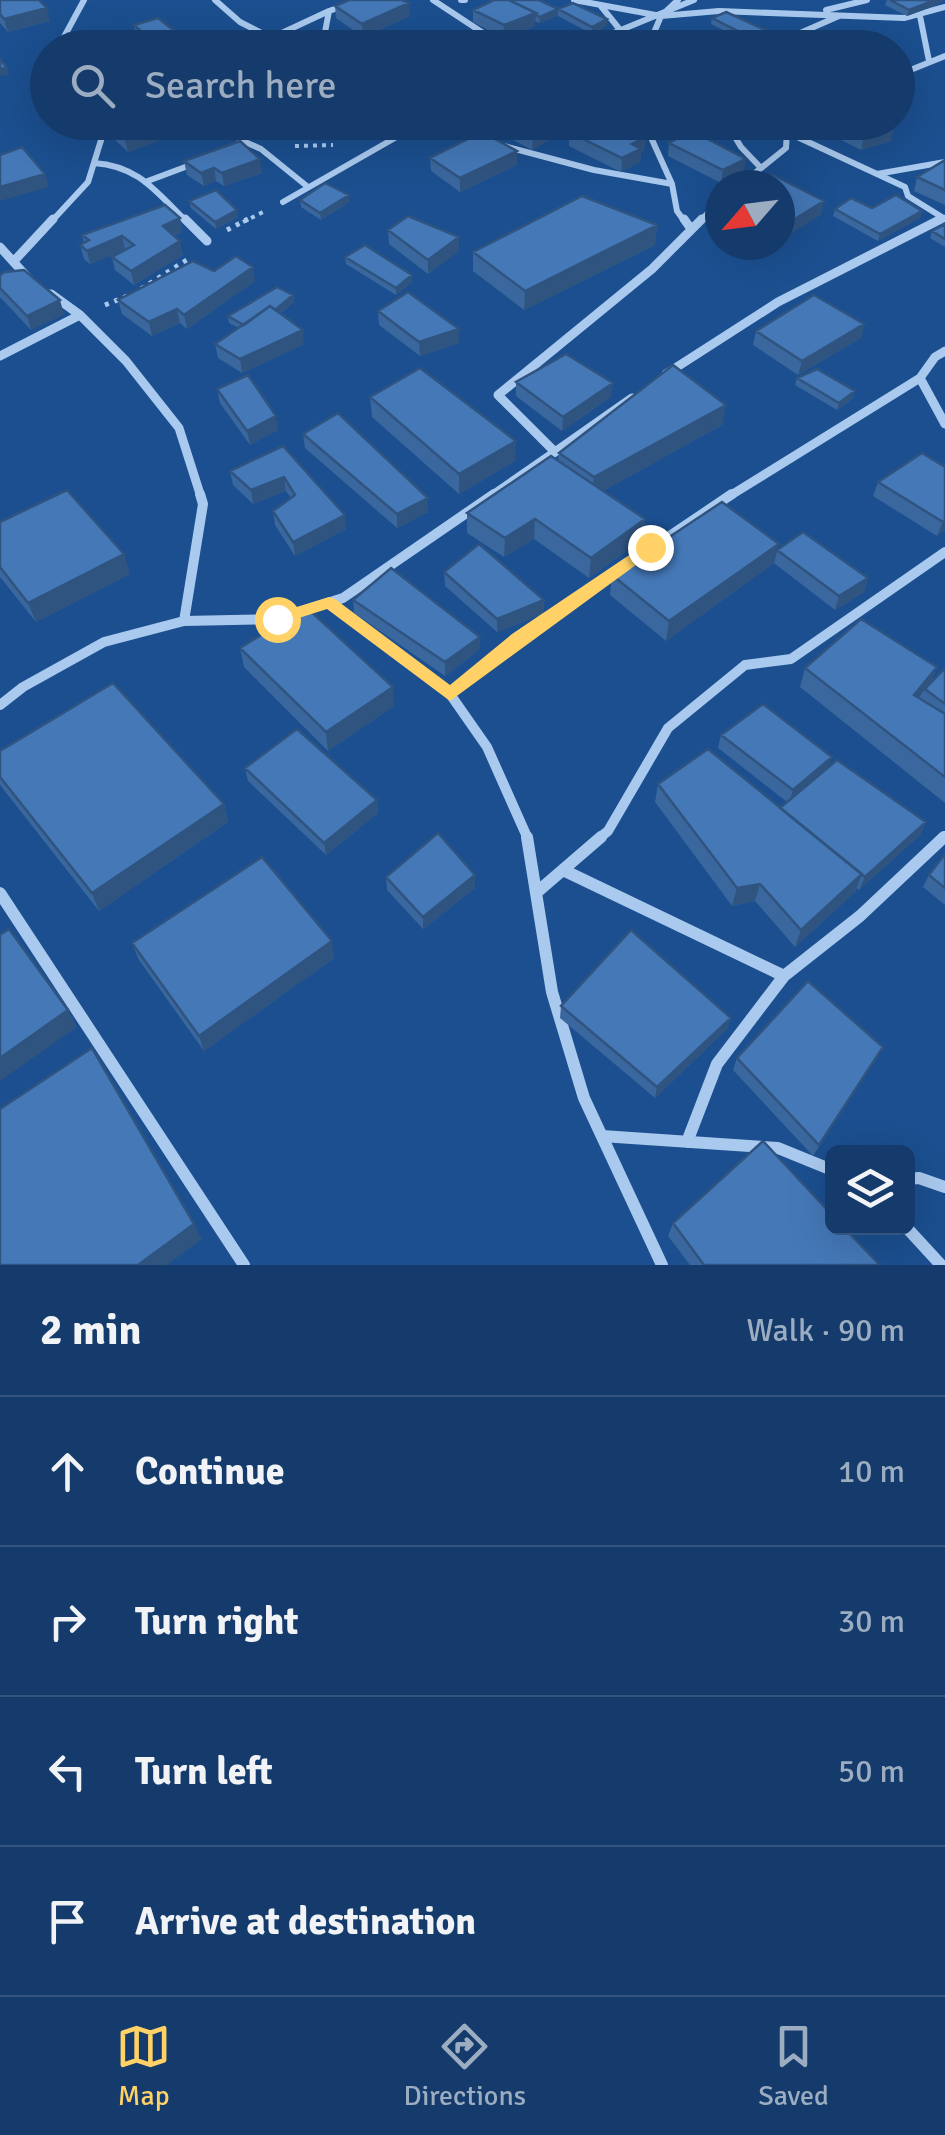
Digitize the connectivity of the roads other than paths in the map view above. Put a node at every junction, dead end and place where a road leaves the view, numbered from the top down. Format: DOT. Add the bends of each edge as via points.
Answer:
graph roads {
  1 [pos="85,0"];
  2 [pos="214,0"];
  3 [pos="360,0"];
  4 [pos="433,0"];
  5 [pos="574,0"];
  6 [pos="678,0"];
  7 [pos="694,0"];
  8 [pos="867,0"];
  9 [pos="598,2"];
  10 [pos="945,7"];
  11 [pos="329,11"];
  12 [pos="810,14"];
  13 [pos="844,14"];
  14 [pos="660,16"];
  15 [pos="920,16"];
  16 [pos="68,30"];
  17 [pos="256,30"];
  18 [pos="288,30"];
  19 [pos="325,30"];
  20 [pos="479,30"];
  21 [pos="620,30"];
  22 [pos="624,30"];
  23 [pos="655,30"];
  24 [pos="807,30"];
  25 [pos="945,56"];
  26 [pos="929,62"];
  27 [pos="915,68"];
  28 [pos="101,140"];
  29 [pos="391,140"];
  30 [pos="486,140"];
  31 [pos="652,140"];
  32 [pos="736,140"];
  33 [pos="787,140"];
  34 [pos="807,140"];
  35 [pos="243,141"];
  36 [pos="225,150"];
  37 [pos="200,161"];
  38 [pos="94,162"];
  39 [pos="945,162"];
  40 [pos="762,168"];
  41 [pos="759,170"];
  42 [pos="877,174"];
  43 [pos="146,182"];
  44 [pos="672,184"];
  45 [pos="308,188"];
  46 [pos="283,202"];
  47 [pos="705,215"];
  48 [pos="944,218"];
  49 [pos="691,229"];
  50 [pos="206,241"];
  51 [pos="0,247"];
  52 [pos="15,260"];
  53 [pos="32,281"];
  54 [pos="48,292"];
  55 [pos="80,316"];
  56 [pos="945,352"];
  57 [pos="0,356"];
  58 [pos="920,378"];
  59 [pos="945,424"];
  60 [pos="555,452"];
  61 [pos="945,552"];
  62 [pos="329,603"];
  63 [pos="184,621"];
  64 [pos="450,694"];
  65 [pos="0,705"];
  66 [pos="945,836"];
  67 [pos="563,870"];
  68 [pos="0,892"];
  69 [pos="536,893"];
  70 [pos="784,976"];
  71 [pos="602,1136"];
  72 [pos="687,1142"];
  73 [pos="825,1167"];
  74 [pos="915,1178"];
  75 [pos="945,1187"];
  76 [pos="913,1235"];
  77 [pos="244,1265"];
  78 [pos="662,1265"];
  79 [pos="941,1265"];
  1 -- 16 [label="street"];
  2 -- 17 [label="street"];
  3 -- 11 [label="street"];
  4 -- 20 [label="street"];
  5 -- 9 [label="street"];
  6 -- 14 [label="street"];
  7 -- 14 [label="street"];
  8 -- 12 [label="street"];
  9 -- 14 [label="street"];
  9 -- 21 [label="street"];
  10 -- 15 [label="street"];
  11 -- 18 [label="street"];
  11 -- 19 [label="street"];
  12 -- 13 [label="street"];
  12 -- 14 [label="street"];
  13 -- 15 [label="street"];
  13 -- 24 [label="street"];
  14 -- 22 [label="street"];
  14 -- 23 [label="street"];
  15 -- 26 [label="street"];
  25 -- 26 [label="street"];
  26 -- 27 [label="street"];
  28 -- 38 [label="street"];
  29 -- 45 [label="street"];
  30 -- 44 [label="street"];
  31 -- 44 [label="street"];
  32 -- 40 [label="street"];
  33 -- 40 [label="street"];
  34 -- 42 [label="street"];
  35 -- 36 [label="street"];
  35 -- 45 [label="street"];
  37 -- 43 [label="street"];
  38 -- 43 [label="street" via="122,165"];
  38 -- 52 [label="street" via="88,182"];
  39 -- 42 [label="street"];
  40 -- 41 [label="street"];
  42 -- 48 [label="street" via="905,186 908,196"];
  43 -- 50 [label="street"];
  44 -- 49 [label="street" via="677,211"];
  45 -- 46 [label="street"];
  47 -- 49 [label="street"];
  48 -- 60 [label="street" via="778,302"];
  49 -- 60 [label="street" via="498,395"];
  51 -- 52 [label="street"];
  52 -- 53 [label="street" via="16,270"];
  54 -- 55 [label="street"];
  55 -- 57 [label="street"];
  55 -- 63 [label="street" via="179,428 203,504"];
  56 -- 58 [label="street"];
  58 -- 59 [label="street"];
  58 -- 64 [label="street" via="650,547"];
  60 -- 62 [label="street"];
  61 -- 67 [label="street" via="792,659 745,665 668,728 608,831"];
  62 -- 63 [label="street" via="277,619"];
  62 -- 64 [label="street"];
  63 -- 65 [label="street" via="104,642"];
  64 -- 69 [label="street" via="487,747 528,840"];
  66 -- 70 [label="street"];
  67 -- 69 [label="street"];
  67 -- 70 [label="street"];
  68 -- 77 [label="street"];
  69 -- 71 [label="street" via="552,992"];
  70 -- 72 [label="street" via="716,1064"];
  71 -- 72 [label="street"];
  71 -- 78 [label="street"];
  72 -- 73 [label="street" via="778,1148"];
  74 -- 75 [label="street"];
  76 -- 79 [label="street"];
}
